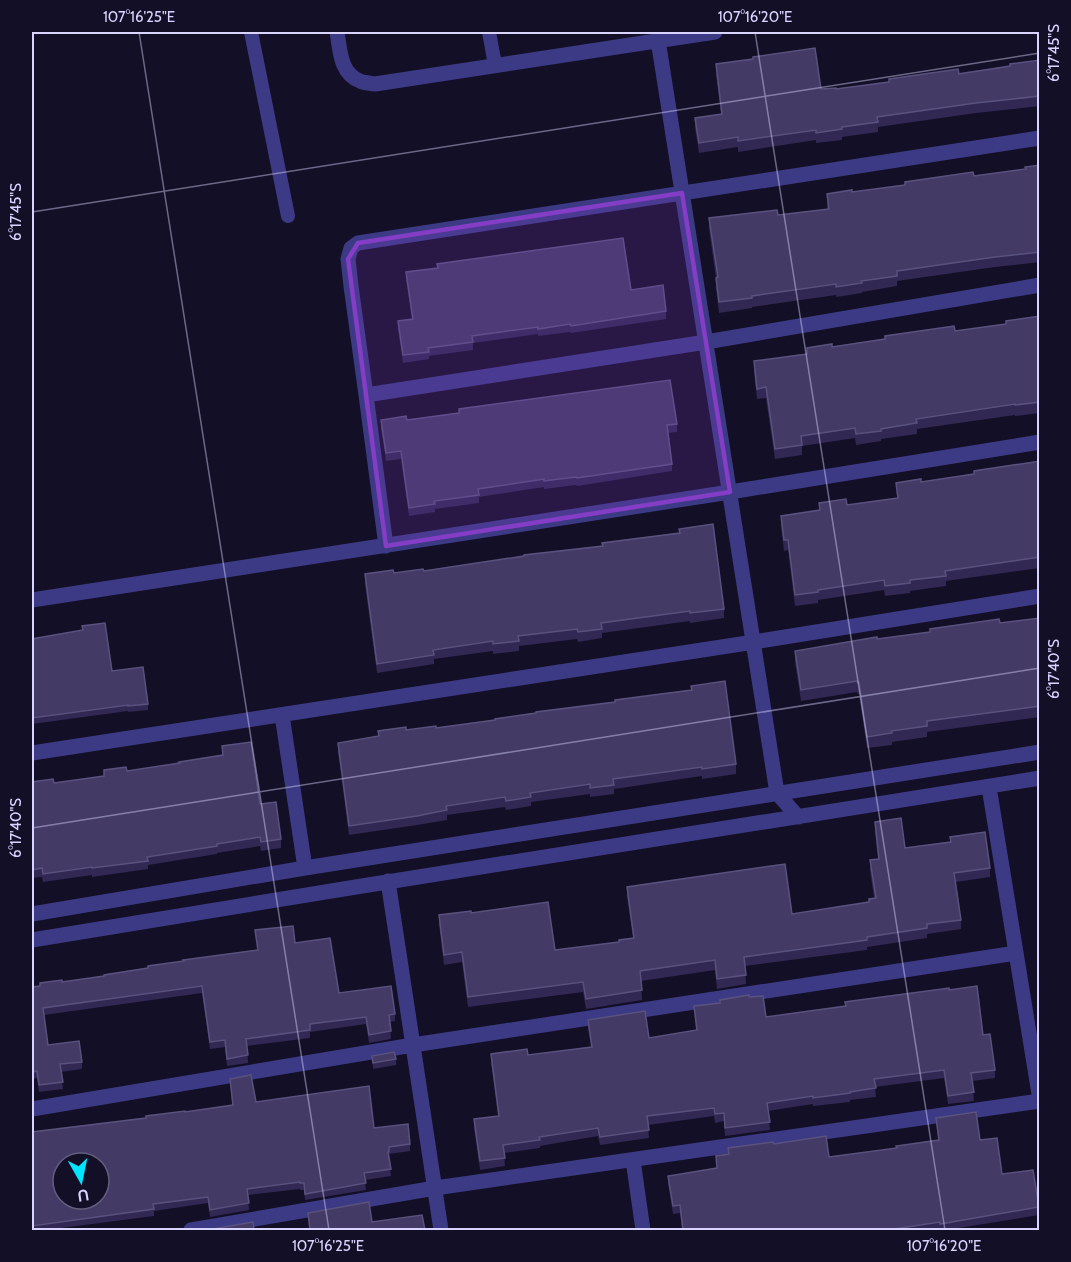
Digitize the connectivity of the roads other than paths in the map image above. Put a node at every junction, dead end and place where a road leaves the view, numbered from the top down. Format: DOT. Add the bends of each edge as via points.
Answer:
graph roads {
  1 [pos="251,32"];
  2 [pos="337,32"];
  3 [pos="489,32"];
  4 [pos="715,32"];
  5 [pos="658,40"];
  6 [pos="495,66"];
  7 [pos="1040,138"];
  8 [pos="682,193"];
  9 [pos="288,216"];
  10 [pos="1040,285"];
  11 [pos="706,342"];
  12 [pos="366,395"];
  13 [pos="1040,442"];
  14 [pos="730,492"];
  15 [pos="386,546"];
  16 [pos="1040,596"];
  17 [pos="32,600"];
  18 [pos="754,642"];
  19 [pos="282,715"];
  20 [pos="1040,752"];
  21 [pos="32,753"];
  22 [pos="1040,778"];
  23 [pos="989,787"];
  24 [pos="777,793"];
  25 [pos="798,817"];
  26 [pos="359,860"];
  27 [pos="304,868"];
  28 [pos="388,881"];
  29 [pos="362,885"];
  30 [pos="32,914"];
  31 [pos="32,940"];
  32 [pos="1016,952"];
  33 [pos="413,1045"];
  34 [pos="1040,1101"];
  35 [pos="32,1109"];
  36 [pos="633,1160"];
  37 [pos="435,1188"];
  38 [pos="191,1230"];
  39 [pos="441,1230"];
  40 [pos="643,1230"];
  1 -- 9 [label="lane"];
  2 -- 6 [label="street" via="342,61 347,72 359,81 375,84"];
  3 -- 6 [label="lane"];
  4 -- 5 [label="street"];
  5 -- 6 [label="street"];
  5 -- 8 [label="street"];
  7 -- 8 [label="street"];
  8 -- 11 [label="street"];
  8 -- 12 [label="street" via="358,243 351,248 348,259"];
  10 -- 11 [label="street"];
  11 -- 12 [label="street"];
  11 -- 14 [label="street"];
  12 -- 15 [label="street"];
  13 -- 14 [label="street"];
  14 -- 15 [label="street"];
  14 -- 18 [label="street"];
  15 -- 17 [label="street"];
  16 -- 18 [label="street"];
  18 -- 19 [label="street"];
  18 -- 24 [label="street"];
  19 -- 21 [label="street"];
  19 -- 27 [label="street"];
  20 -- 24 [label="street"];
  22 -- 23 [label="street"];
  23 -- 25 [label="street"];
  23 -- 32 [label="street"];
  24 -- 25 [label="street"];
  24 -- 26 [label="street"];
  25 -- 28 [label="street"];
  26 -- 27 [label="street"];
  26 -- 29 [label="street"];
  27 -- 30 [label="street"];
  28 -- 29 [label="street"];
  28 -- 33 [label="street"];
  29 -- 31 [label="street"];
  32 -- 33 [label="street"];
  32 -- 34 [label="street"];
  33 -- 35 [label="street"];
  33 -- 37 [label="street"];
  34 -- 36 [label="street"];
  36 -- 37 [label="street"];
  36 -- 40 [label="street"];
  37 -- 38 [label="street"];
  37 -- 39 [label="street"];
}
